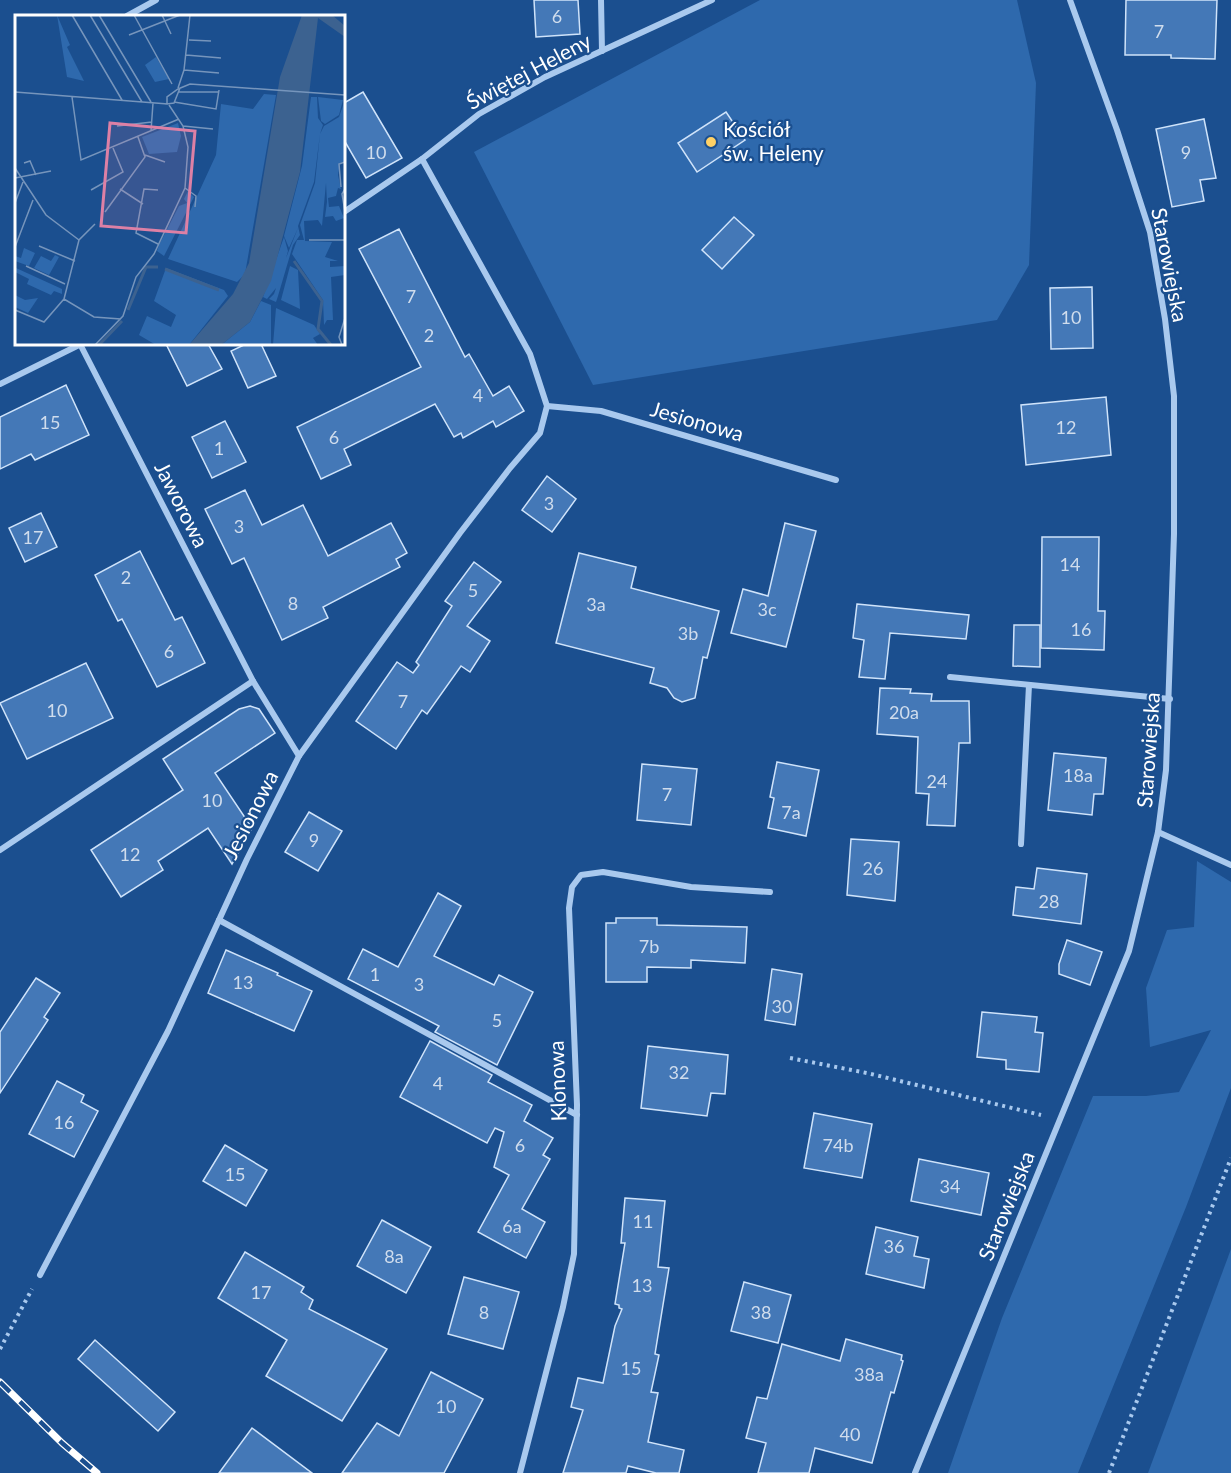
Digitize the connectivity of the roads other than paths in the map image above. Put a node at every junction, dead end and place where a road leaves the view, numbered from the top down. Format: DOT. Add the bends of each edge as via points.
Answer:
graph roads {
  1 [pos="156,0"];
  2 [pos="601,0"];
  3 [pos="712,0"];
  4 [pos="1070,0"];
  5 [pos="129,15"];
  6 [pos="602,51"];
  7 [pos="422,159"];
  8 [pos="345,211"];
  9 [pos="79,345"];
  10 [pos="82,345"];
  11 [pos="0,384"];
  12 [pos="547,406"];
  13 [pos="836,480"];
  14 [pos="950,677"];
  15 [pos="253,681"];
  16 [pos="1029,685"];
  17 [pos="1170,699"];
  18 [pos="299,756"];
  19 [pos="1158,832"];
  20 [pos="1021,844"];
  21 [pos="0,850"];
  22 [pos="1231,865"];
  23 [pos="770,892"];
  24 [pos="219,920"];
  25 [pos="577,1115"];
  26 [pos="40,1275"];
  27 [pos="520,1473"];
  28 [pos="915,1473"];
  1 -- 5 [label="street"];
  2 -- 6 [label="street"];
  3 -- 6 [label="street, Świętej Heleny"];
  4 -- 17 [label="street, Starowiejska" via="1150,232 1165,319 1174,407"];
  6 -- 7 [label="street, Świętej Heleny" via="479,114"];
  7 -- 8 [label="street, Świętej Heleny"];
  7 -- 12 [label="street" via="530,354"];
  9 -- 11 [label="street"];
  10 -- 15 [label="street, Jaworowa"];
  12 -- 13 [label="street, Jesionowa" via="601,411"];
  12 -- 18 [label="street, Jesionowa" via="540,433 460,533"];
  14 -- 16 [label="street"];
  15 -- 18 [label="street, Jaworowa"];
  15 -- 21 [label="street"];
  16 -- 17 [label="street"];
  16 -- 20 [label="street"];
  17 -- 19 [label="street, Starowiejska"];
  18 -- 24 [label="street, Jesionowa"];
  19 -- 22 [label="street"];
  19 -- 28 [label="street, Starowiejska" via="1129,951"];
  23 -- 25 [label="street, Klonowa" via="692,887 603,872 581,875 572,887 569,908"];
  24 -- 25 [label="street"];
  24 -- 26 [label="street, Jesionowa" via="168,1031"];
  25 -- 27 [label="street, Klonowa" via="574,1254"];
}
